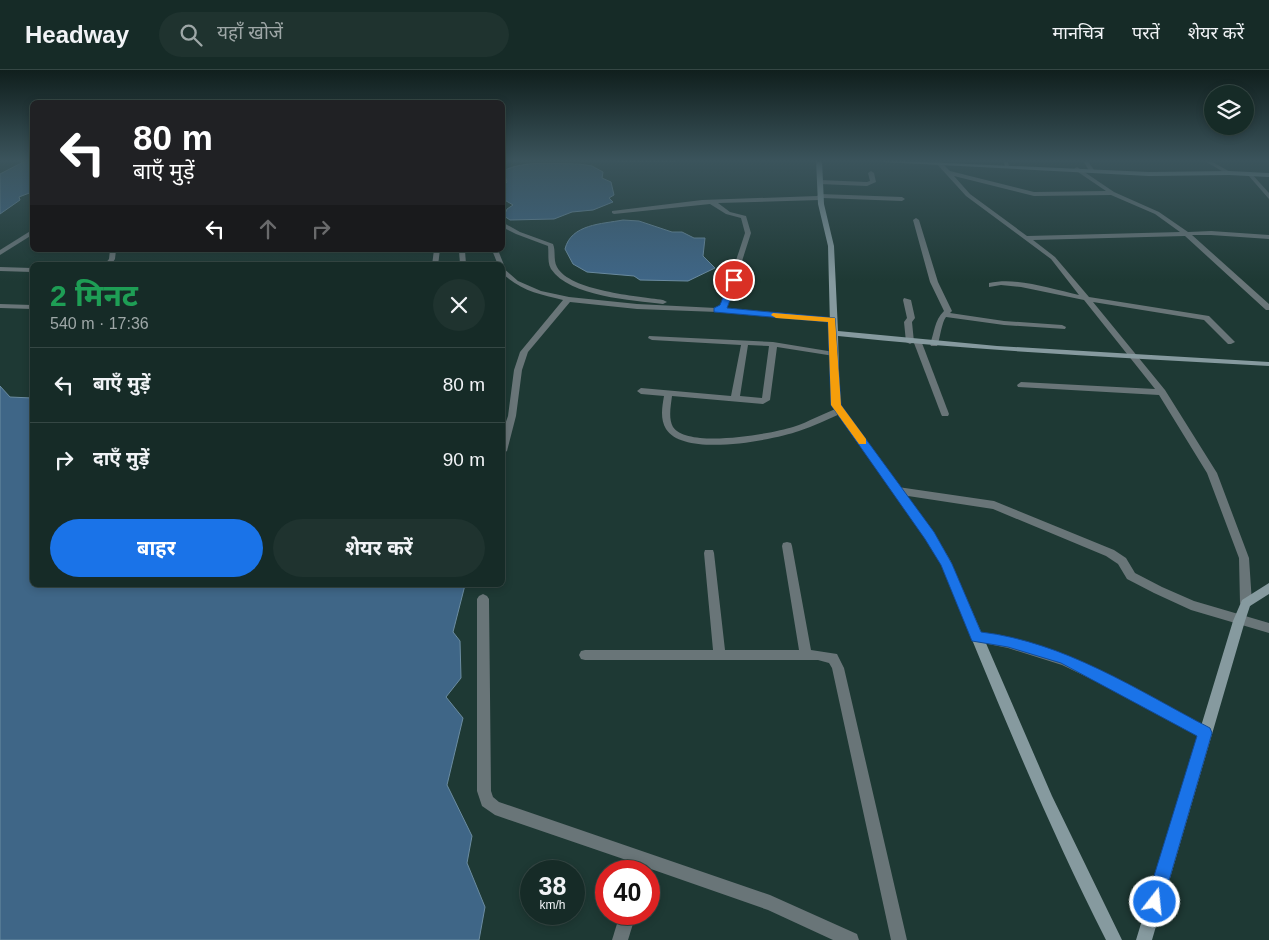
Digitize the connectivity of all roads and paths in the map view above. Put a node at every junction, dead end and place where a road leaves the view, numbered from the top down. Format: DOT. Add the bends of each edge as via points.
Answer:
graph roads {
  1 [pos="742,201"];
  2 [pos="821,201"];
  3 [pos="976,201"];
  4 [pos="1129,201"];
  5 [pos="712,202"];
  6 [pos="614,212"];
  7 [pos="916,220"];
  8 [pos="505,225"];
  9 [pos="30,233"];
  10 [pos="1187,234"];
  11 [pos="1269,237"];
  12 [pos="1026,238"];
  13 [pos="0,253"];
  14 [pos="0,269"];
  15 [pos="30,270"];
  16 [pos="505,272"];
  17 [pos="992,285"];
  18 [pos="568,299"];
  19 [pos="1087,299"];
  20 [pos="907,300"];
  21 [pos="0,306"];
  22 [pos="30,307"];
  23 [pos="721,308"];
  24 [pos="1269,308"];
  25 [pos="947,315"];
  26 [pos="832,320"];
  27 [pos="1062,327"];
  28 [pos="834,333"];
  29 [pos="652,338"];
  30 [pos="745,342"];
  31 [pos="1231,342"];
  32 [pos="914,343"];
  33 [pos="773,344"];
  34 [pos="934,344"];
  35 [pos="834,354"];
  36 [pos="1133,356"];
  37 [pos="1269,364"];
  38 [pos="1021,385"];
  39 [pos="641,391"];
  40 [pos="1162,392"];
  41 [pos="668,394"];
  42 [pos="735,398"];
  43 [pos="839,411"];
  44 [pos="944,414"];
  45 [pos="505,440"];
  46 [pos="898,491"];
  47 [pos="787,546"];
  48 [pos="709,553"];
  49 [pos="1269,588"];
  50 [pos="483,599"];
  51 [pos="1246,603"];
  52 [pos="1239,621"];
  53 [pos="1269,628"];
  54 [pos="977,637"];
  55 [pos="720,654"];
  56 [pos="585,655"];
  57 [pos="806,655"];
  58 [pos="1205,733"];
  59 [pos="629,860"];
  60 [pos="660,870"];
  61 [pos="625,925"];
  62 [pos="620,940"];
  63 [pos="851,940"];
  64 [pos="899,940"];
  65 [pos="1114,940"];
  66 [pos="1144,940"];
  1 -- 5 [label="street"];
  2 -- 26 [label="street" via="831,246"];
  3 -- 12 [label="street"];
  4 -- 10 [label="street" via="1157,213"];
  5 -- 6 [label="street"];
  5 -- 23 [label="street" via="728,213 744,217 748,227 741,261"];
  7 -- 25 [label="street"];
  8 -- 23 [label="street" via="551,245 555,269 578,286 646,300"];
  9 -- 13 [label="street"];
  10 -- 11 [label="street" via="1237,233"];
  10 -- 12 [label="street"];
  10 -- 24 [label="street"];
  12 -- 19 [label="street" via="1053,258"];
  14 -- 15 [label="street"];
  16 -- 18 [label="street" via="517,282"];
  17 -- 19 [label="street" via="1021,285"];
  18 -- 23 [label="street" via="620,306"];
  18 -- 45 [label="street" via="524,352"];
  19 -- 31 [label="street" via="1206,318"];
  19 -- 36 [label="street"];
  20 -- 32 [label="street" via="912,318 908,322"];
  21 -- 22 [label="street"];
  23 -- 26 [label="street"];
  25 -- 27 [label="street" via="1004,324"];
  25 -- 34 [label="street" via="940,319"];
  26 -- 28 [label="street"];
  28 -- 32 [label="street"];
  28 -- 35 [label="street"];
  29 -- 30 [label="street"];
  30 -- 33 [label="street"];
  30 -- 42 [label="street"];
  32 -- 34 [label="street"];
  32 -- 44 [label="street"];
  33 -- 35 [label="street"];
  33 -- 42 [label="street" via="766,400"];
  34 -- 36 [label="street"];
  35 -- 43 [label="street"];
  36 -- 37 [label="street"];
  36 -- 40 [label="street"];
  38 -- 40 [label="street"];
  39 -- 41 [label="street"];
  40 -- 51 [label="street" via="1212,473 1244,558"];
  41 -- 42 [label="street"];
  41 -- 43 [label="street" via="666,421 672,430 684,439 700,442 796,429"];
  43 -- 46 [label="street"];
  46 -- 52 [label="street" via="994,506 1017,514 1110,553 1122,561 1131,576 1158,590"];
  46 -- 54 [label="street" via="946,564"];
  47 -- 57 [label="street"];
  48 -- 55 [label="street"];
  49 -- 51 [label="street"];
  50 -- 59 [label="street" via="484,791 487,801 494,808"];
  51 -- 52 [label="street"];
  52 -- 53 [label="street"];
  52 -- 58 [label="street"];
  54 -- 58 [label="street" via="1008,641 1064,658"];
  54 -- 65 [label="street" via="1039,786"];
  55 -- 56 [label="street"];
  55 -- 57 [label="street"];
  57 -- 64 [label="street" via="833,658 838,668"];
  58 -- 66 [label="street"];
  60 -- 63 [label="street" via="770,903"];
  61 -- 62 [label="street"];
}
